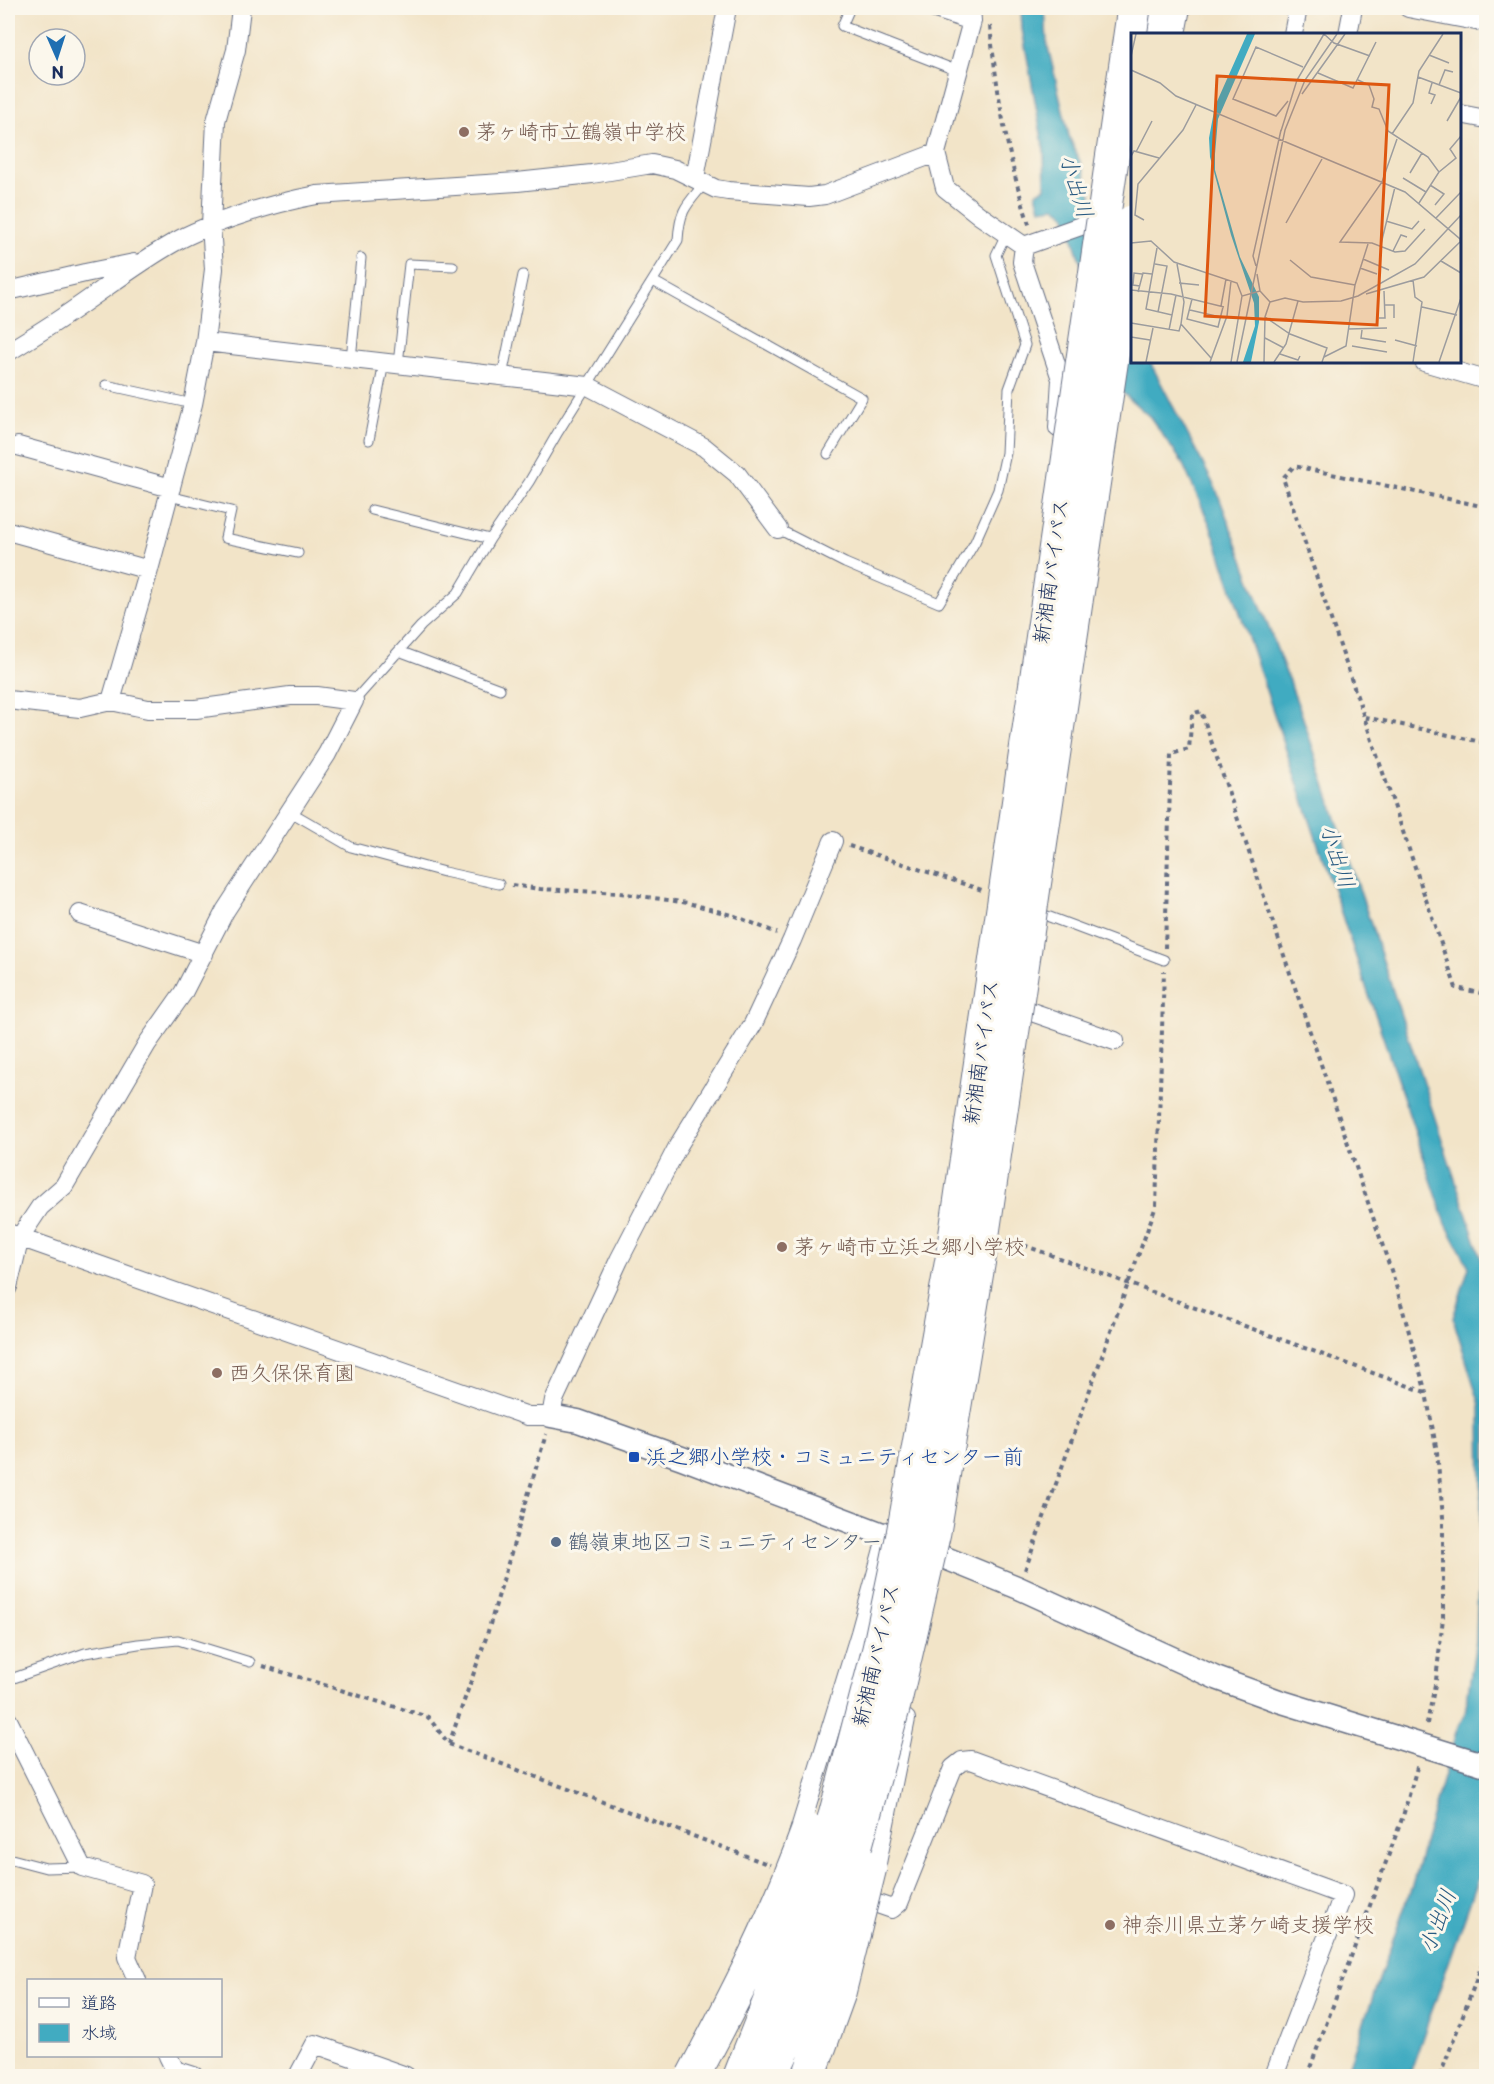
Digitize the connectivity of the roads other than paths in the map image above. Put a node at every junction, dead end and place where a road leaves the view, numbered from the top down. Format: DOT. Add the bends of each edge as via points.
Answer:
graph roads {
  1 [pos="242,8"];
  2 [pos="727,8"];
  3 [pos="850,8"];
  4 [pos="932,8"];
  5 [pos="1134,8"];
  6 [pos="1164,8"];
  7 [pos="1181,8"];
  8 [pos="1298,8"];
  9 [pos="1353,8"];
  10 [pos="1408,8"];
  11 [pos="971,14"];
  12 [pos="1486,23"];
  13 [pos="1160,33"];
  14 [pos="1176,33"];
  15 [pos="1293,33"];
  16 [pos="1348,33"];
  17 [pos="958,71"];
  18 [pos="1461,114"];
  19 [pos="1486,119"];
  20 [pos="936,153"];
  21 [pos="699,181"];
  22 [pos="1131,208"];
  23 [pos="211,225"];
  24 [pos="1131,229"];
  25 [pos="1006,234"];
  26 [pos="1034,242"];
  27 [pos="362,258"];
  28 [pos="142,262"];
  29 [pos="453,266"];
  30 [pos="523,275"];
  31 [pos="653,281"];
  32 [pos="8,291"];
  33 [pos="205,342"];
  34 [pos="8,352"];
  35 [pos="351,359"];
  36 [pos="391,363"];
  37 [pos="1427,363"];
  38 [pos="502,376"];
  39 [pos="1486,380"];
  40 [pos="106,384"];
  41 [pos="588,386"];
  42 [pos="193,404"];
  43 [pos="1058,428"];
  44 [pos="369,440"];
  45 [pos="18,446"];
  46 [pos="828,454"];
  47 [pos="170,492"];
  48 [pos="372,510"];
  49 [pos="778,529"];
  50 [pos="8,531"];
  51 [pos="490,539"];
  52 [pos="298,554"];
  53 [pos="149,570"];
  54 [pos="399,651"];
  55 [pos="500,689"];
  56 [pos="8,700"];
  57 [pos="111,701"];
  58 [pos="354,701"];
  59 [pos="289,811"];
  60 [pos="833,841"];
  61 [pos="499,884"];
  62 [pos="1039,913"];
  63 [pos="80,914"];
  64 [pos="204,954"];
  65 [pos="1164,960"];
  66 [pos="1026,1010"];
  67 [pos="1114,1041"];
  68 [pos="14,1235"];
  69 [pos="8,1287"];
  70 [pos="551,1416"];
  71 [pos="915,1539"];
  72 [pos="250,1662"];
  73 [pos="8,1680"];
  74 [pos="8,1720"];
  75 [pos="1486,1765"];
  76 [pos="8,1858"];
  77 [pos="82,1867"];
  78 [pos="869,1901"];
  79 [pos="137,1979"];
  80 [pos="169,2057"];
  81 [pos="194,2076"];
  82 [pos="298,2076"];
  83 [pos="406,2076"];
  84 [pos="693,2076"];
  85 [pos="701,2076"];
  86 [pos="740,2076"];
  87 [pos="771,2076"];
  88 [pos="810,2076"];
  89 [pos="1274,2076"];
  1 -- 23 [label="street" via="236,50 216,121"];
  2 -- 21 [label="street"];
  3 -- 17 [label="lane" via="842,26"];
  4 -- 11 [label="street"];
  5 -- 71 [label="highway, 新湘南バイパス, bridge" via="952,1259"];
  6 -- 13 [label="highway"];
  7 -- 14 [label="street"];
  8 -- 15 [label="street"];
  9 -- 16 [label="street"];
  10 -- 12 [label="street"];
  11 -- 17 [label="street"];
  17 -- 20 [label="street"];
  18 -- 19 [label="street"];
  20 -- 21 [label="street" via="817,196 728,191"];
  20 -- 25 [label="street" via="945,188"];
  21 -- 23 [label="street" via="675,169 652,164 517,182 317,195"];
  21 -- 31 [label="lane" via="682,211 678,240"];
  22 -- 26 [label="street"];
  23 -- 28 [label="street"];
  23 -- 33 [label="street" via="214,269"];
  24 -- 71 [label="highway, 新湘南バイパス, bridge" via="980,1253"];
  25 -- 26 [label="street"];
  25 -- 49 [label="lane" via="996,255 1025,345 1009,389 1006,453 998,490 975,542 939,603"];
  26 -- 43 [label="street" via="1022,262 1061,379"];
  27 -- 35 [label="lane"];
  28 -- 32 [label="street"];
  28 -- 34 [label="street"];
  29 -- 36 [label="lane" via="409,264"];
  30 -- 38 [label="lane"];
  31 -- 41 [label="lane"];
  31 -- 46 [label="lane" via="862,398"];
  33 -- 35 [label="street"];
  33 -- 42 [label="street"];
  35 -- 36 [label="street"];
  36 -- 38 [label="street"];
  36 -- 44 [label="lane"];
  37 -- 39 [label="street"];
  38 -- 41 [label="street"];
  40 -- 42 [label="lane"];
  41 -- 49 [label="street" via="704,447 737,474"];
  41 -- 51 [label="lane"];
  42 -- 47 [label="street"];
  43 -- 62 [label="street" via="1099,525 1099,544 1089,574"];
  43 -- 71 [label="street" via="943,1226 907,1443"];
  45 -- 47 [label="street"];
  47 -- 52 [label="lane" via="231,511 225,538"];
  47 -- 53 [label="street"];
  48 -- 51 [label="lane"];
  50 -- 53 [label="street"];
  51 -- 54 [label="lane" via="458,593"];
  53 -- 57 [label="street"];
  54 -- 55 [label="lane"];
  54 -- 58 [label="lane"];
  56 -- 57 [label="street" via="80,708"];
  57 -- 58 [label="street" via="148,709 196,709 290,696"];
  58 -- 59 [label="street" via="327,754"];
  59 -- 61 [label="lane" via="351,847"];
  59 -- 64 [label="street" via="225,912"];
  60 -- 70 [label="street" via="753,1024 678,1146 619,1260 554,1400"];
  62 -- 65 [label="lane"];
  62 -- 66 [label="street"];
  63 -- 64 [label="street"];
  64 -- 68 [label="street" via="64,1186"];
  66 -- 67 [label="street"];
  66 -- 71 [label="street" via="990,1233"];
  68 -- 69 [label="street"];
  68 -- 70 [label="street" via="528,1416"];
  70 -- 71 [label="street" via="599,1428"];
  71 -- 75 [label="street" via="1216,1678"];
  71 -- 78 [label="street"];
  71 -- 84 [label="highway, bridge" via="857,1671 830,1769 793,1870 750,1969"];
  71 -- 85 [label="street"];
  71 -- 86 [label="highway, 新湘南バイパス, bridge" via="879,1649 835,1816 797,1932"];
  71 -- 87 [label="highway, 新湘南バイパス, bridge" via="895,1701 850,1867 799,2014"];
  71 -- 88 [label="highway, bridge" via="901,1722 862,1905 839,1993"];
  72 -- 73 [label="lane" via="177,1640 85,1653"];
  74 -- 77 [label="street"];
  76 -- 77 [label="lane" via="46,1868"];
  77 -- 79 [label="street" via="142,1884 127,1957"];
  78 -- 88 [label="street"];
  78 -- 89 [label="street" via="892,1909 899,1903 953,1768 971,1760 1343,1895"];
  80 -- 81 [label="street" via="175,2070"];
  82 -- 83 [label="street" via="315,2044"];
}
